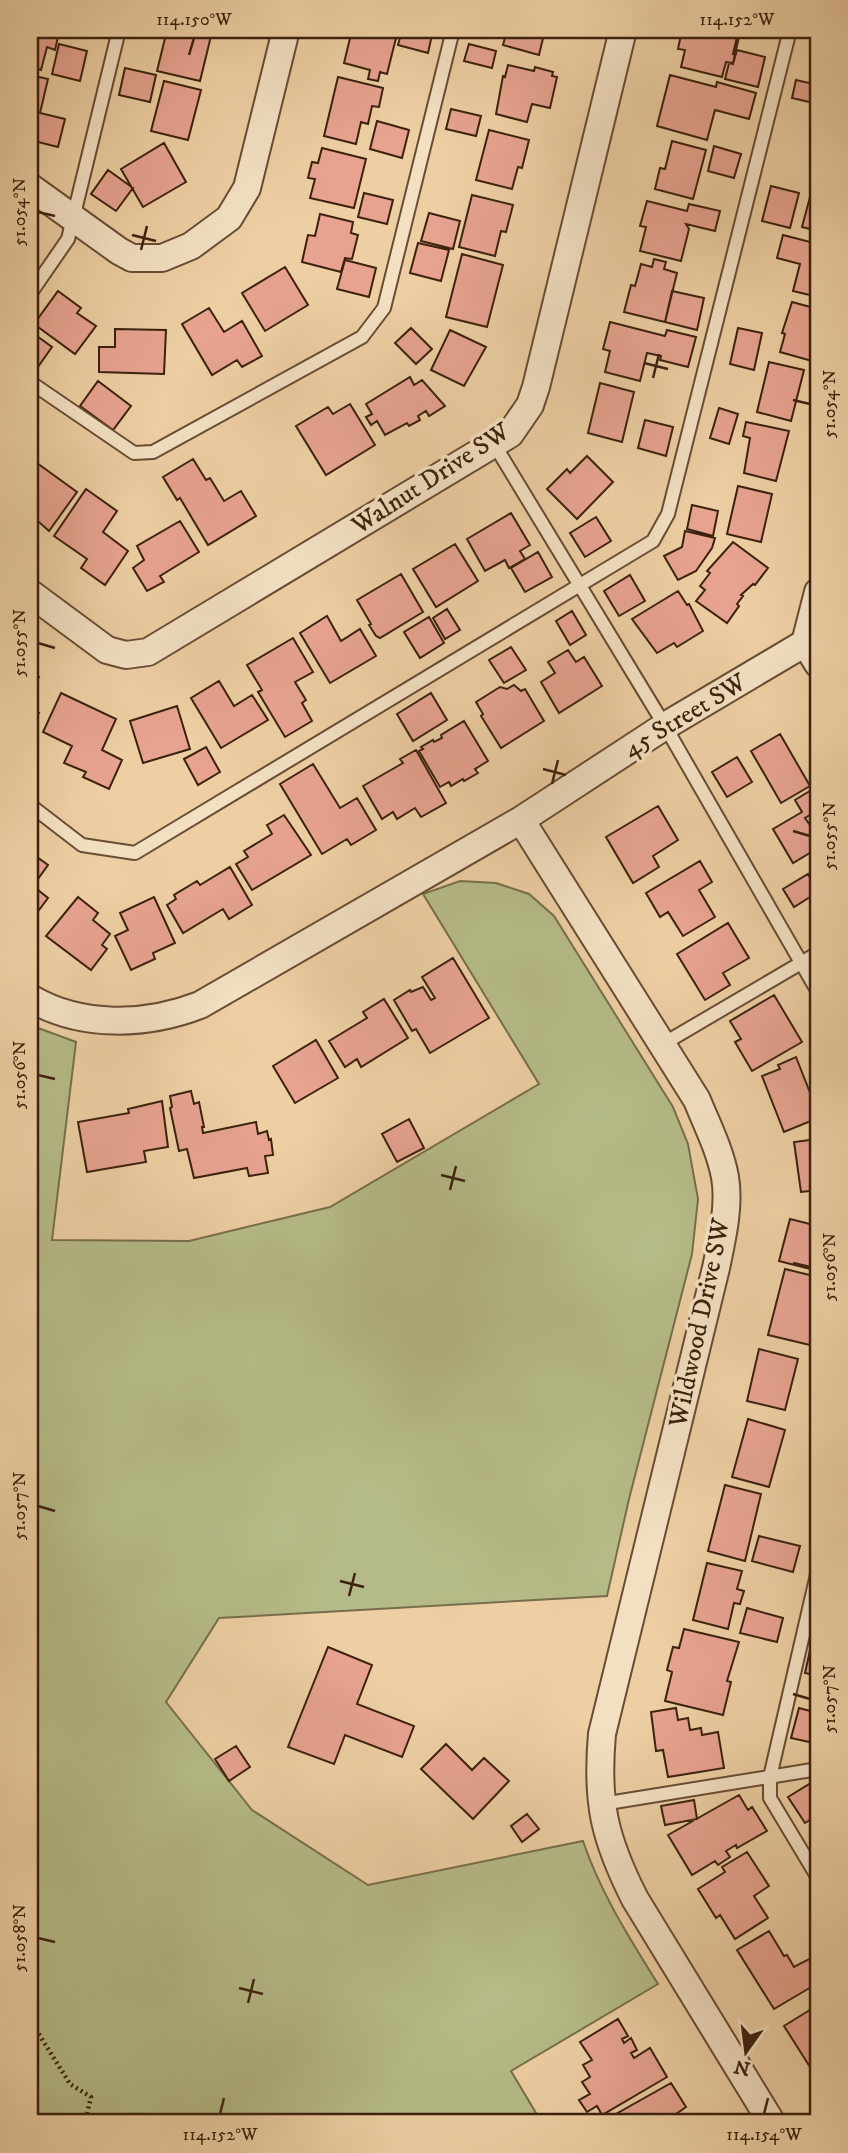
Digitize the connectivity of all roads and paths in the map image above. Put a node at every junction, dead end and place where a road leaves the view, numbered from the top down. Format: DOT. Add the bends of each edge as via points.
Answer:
graph roads {
  1 [pos="119,30"];
  2 [pos="286,30"];
  3 [pos="453,30"];
  4 [pos="623,30"];
  5 [pos="790,30"];
  6 [pos="30,187"];
  7 [pos="73,219"];
  8 [pos="30,294"];
  9 [pos="30,382"];
  10 [pos="494,444"];
  11 [pos="580,586"];
  12 [pos="818,592"];
  13 [pos="30,593"];
  14 [pos="812,654"];
  15 [pos="666,726"];
  16 [pos="30,806"];
  17 [pos="521,820"];
  18 [pos="818,953"];
  19 [pos="802,963"];
  20 [pos="818,992"];
  21 [pos="30,999"];
  22 [pos="663,1044"];
  23 [pos="818,1570"];
  24 [pos="818,1769"];
  25 [pos="770,1777"];
  26 [pos="602,1804"];
  27 [pos="818,1878"];
  28 [pos="30,2020"];
  29 [pos="88,2123"];
  30 [pos="772,2123"];
  1 -- 7 [label="lane"];
  2 -- 7 [label="street" via="247,188 229,218 191,246 149,259 132,258"];
  3 -- 9 [label="lane" via="384,308 362,337 153,452 134,453"];
  4 -- 10 [label="street, Walnut Drive SW" via="536,387 523,417 510,434"];
  5 -- 11 [label="lane" via="668,514 653,541"];
  6 -- 7 [label="street"];
  7 -- 8 [label="lane" via="68,239"];
  10 -- 11 [label="lane"];
  10 -- 13 [label="street, Walnut Drive SW" via="148,652 126,655 107,650"];
  11 -- 15 [label="lane"];
  11 -- 16 [label="lane" via="135,853 82,845"];
  12 -- 14 [label="street, 45 Street SW"];
  14 -- 15 [label="street, 45 Street SW"];
  15 -- 17 [label="street, 45 Street SW"];
  15 -- 19 [label="lane"];
  17 -- 21 [label="street" via="200,1005 172,1016 109,1021 45,1007"];
  17 -- 22 [label="street, Wildwood Drive SW"];
  18 -- 19 [label="lane"];
  19 -- 20 [label="lane"];
  19 -- 22 [label="lane"];
  22 -- 26 [label="street, Wildwood Drive SW" via="697,1100 715,1143 726,1201 716,1268 602,1734 598,1774"];
  23 -- 25 [label="lane"];
  24 -- 25 [label="lane"];
  25 -- 26 [label="lane"];
  25 -- 27 [label="lane" via="771,1798"];
  26 -- 30 [label="street, Wildwood Drive SW" via="618,1867 635,1899"];
  28 -- 29 [label="path" via="70,2084 91,2098"];
}
